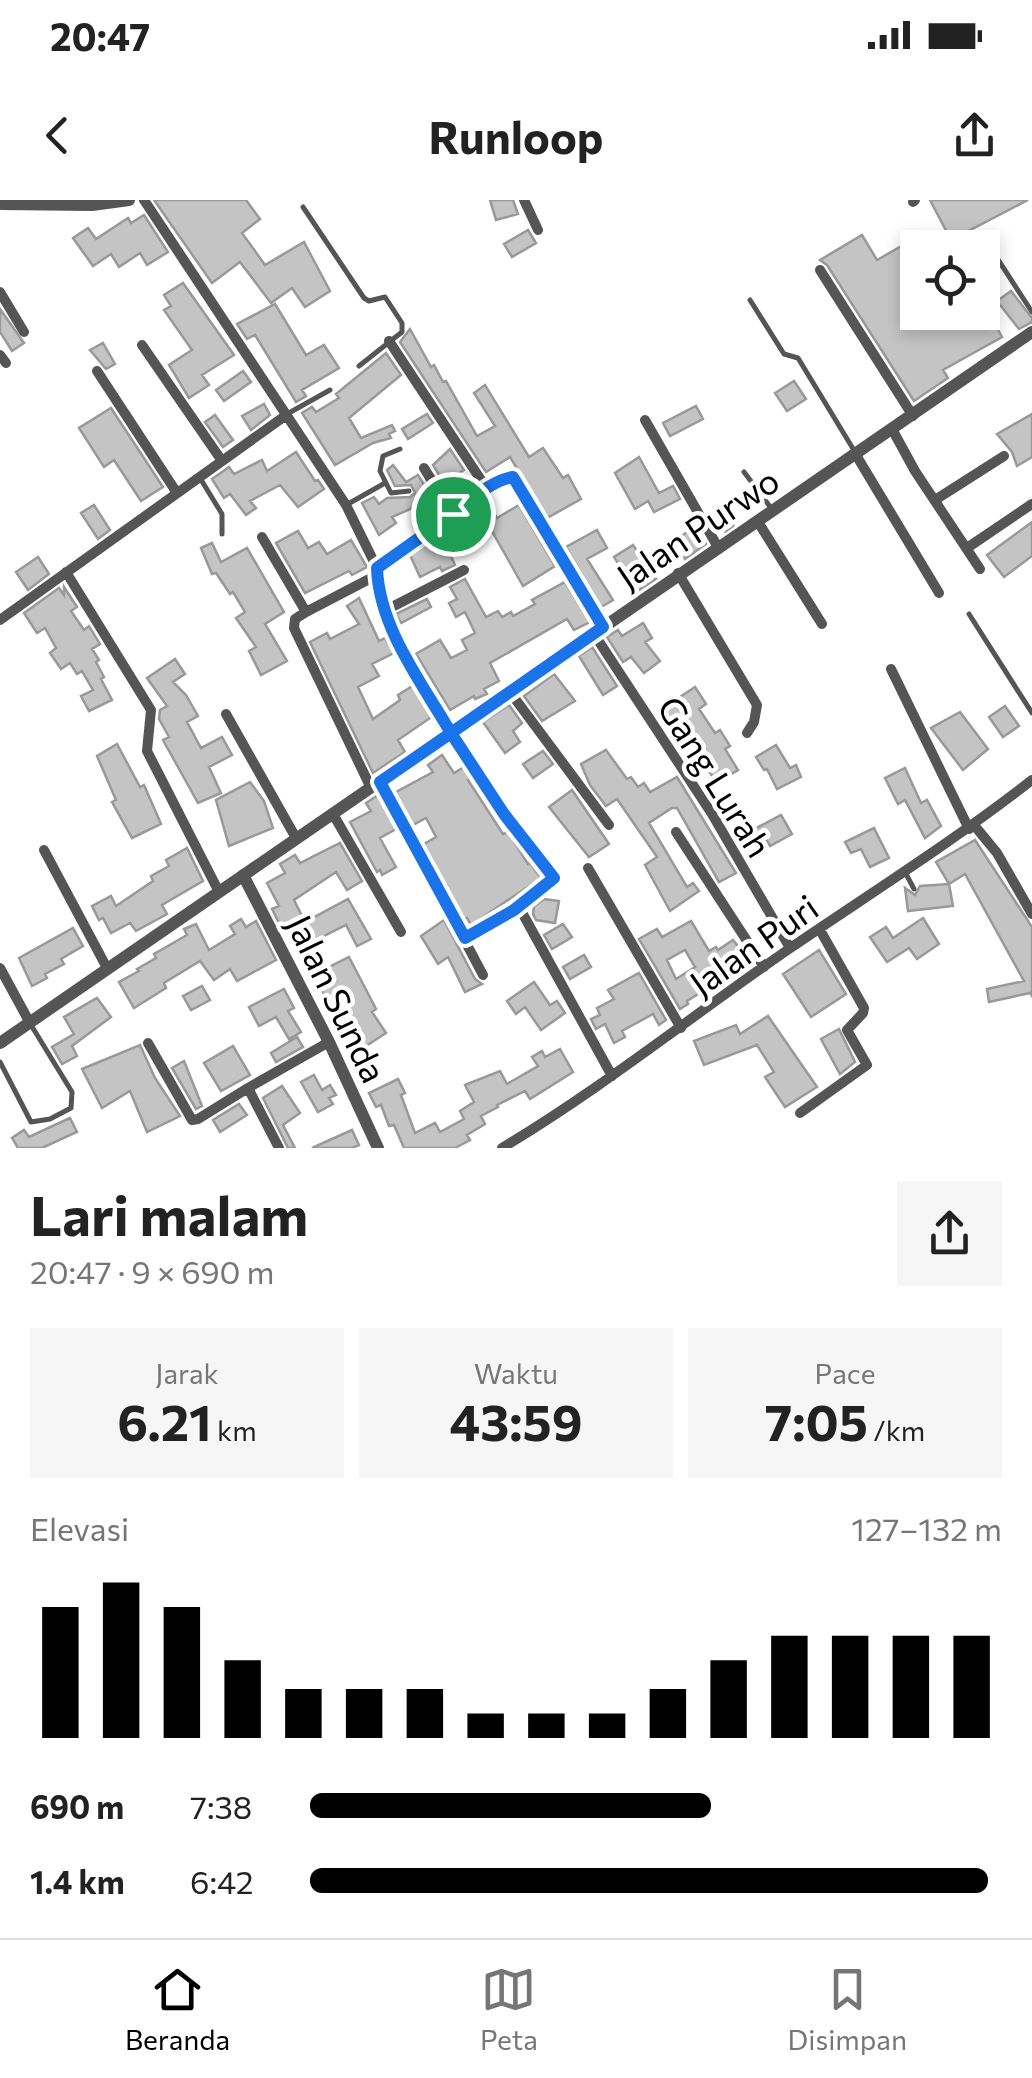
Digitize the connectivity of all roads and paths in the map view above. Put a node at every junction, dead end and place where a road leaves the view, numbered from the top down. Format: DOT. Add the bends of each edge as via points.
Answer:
graph roads {
  1 [pos="128,200"];
  2 [pos="144,200"];
  3 [pos="524,200"];
  4 [pos="0,204"];
  5 [pos="303,207"];
  6 [pos="538,230"];
  7 [pos="1000,263"];
  8 [pos="820,270"];
  9 [pos="0,292"];
  10 [pos="750,300"];
  11 [pos="1032,312"];
  12 [pos="24,332"];
  13 [pos="1032,332"];
  14 [pos="389,340"];
  15 [pos="142,345"];
  16 [pos="359,366"];
  17 [pos="98,371"];
  18 [pos="330,390"];
  19 [pos="285,416"];
  20 [pos="913,416"];
  21 [pos="645,420"];
  22 [pos="892,429"];
  23 [pos="400,449"];
  24 [pos="856,455"];
  25 [pos="1004,456"];
  26 [pos="222,461"];
  27 [pos="424,468"];
  28 [pos="744,472"];
  29 [pos="199,476"];
  30 [pos="385,483"];
  31 [pos="487,488"];
  32 [pos="409,492"];
  33 [pos="177,493"];
  34 [pos="935,500"];
  35 [pos="1032,504"];
  36 [pos="346,505"];
  37 [pos="773,510"];
  38 [pos="453,514"];
  39 [pos="758,522"];
  40 [pos="222,534"];
  41 [pos="262,537"];
  42 [pos="719,548"];
  43 [pos="966,548"];
  44 [pos="464,570"];
  45 [pos="980,570"];
  46 [pos="66,572"];
  47 [pos="377,572"];
  48 [pos="678,574"];
  49 [pos="939,594"];
  50 [pos="384,611"];
  51 [pos="306,612"];
  52 [pos="969,614"];
  53 [pos="0,620"];
  54 [pos="822,624"];
  55 [pos="598,630"];
  56 [pos="891,670"];
  57 [pos="510,692"];
  58 [pos="1032,713"];
  59 [pos="226,714"];
  60 [pos="451,733"];
  61 [pos="747,734"];
  62 [pos="1032,780"];
  63 [pos="376,785"];
  64 [pos="333,814"];
  65 [pos="609,825"];
  66 [pos="972,827"];
  67 [pos="676,832"];
  68 [pos="296,838"];
  69 [pos="44,850"];
  70 [pos="588,868"];
  71 [pos="905,872"];
  72 [pos="243,875"];
  73 [pos="914,889"];
  74 [pos="220,892"];
  75 [pos="519,907"];
  76 [pos="1032,914"];
  77 [pos="820,930"];
  78 [pos="401,932"];
  79 [pos="465,938"];
  80 [pos="790,948"];
  81 [pos="764,967"];
  82 [pos="0,968"];
  83 [pos="107,968"];
  84 [pos="484,976"];
  85 [pos="30,1023"];
  86 [pos="681,1028"];
  87 [pos="330,1042"];
  88 [pos="0,1043"];
  89 [pos="148,1043"];
  90 [pos="0,1062"];
  91 [pos="612,1076"];
  92 [pos="248,1088"];
  93 [pos="800,1114"];
  94 [pos="279,1148"];
  95 [pos="378,1148"];
  96 [pos="502,1148"];
  1 -- 4 [label="street"];
  2 -- 19 [label="street"];
  3 -- 6 [label="street"];
  5 -- 14 [label="lane" via="364,298 385,297 402,322 402,332"];
  7 -- 11 [label="lane"];
  8 -- 20 [label="street"];
  9 -- 12 [label="street"];
  10 -- 24 [label="lane" via="784,354 798,358"];
  13 -- 20 [label="street, Jalan Purwo"];
  14 -- 16 [label="lane"];
  14 -- 31 [label="street"];
  15 -- 26 [label="street"];
  17 -- 33 [label="street"];
  18 -- 19 [label="lane"];
  19 -- 26 [label="street"];
  19 -- 36 [label="street"];
  20 -- 22 [label="street, Jalan Purwo"];
  21 -- 42 [label="street"];
  22 -- 24 [label="street, Jalan Purwo"];
  22 -- 34 [label="street"];
  23 -- 30 [label="lane" via="380,461"];
  24 -- 37 [label="street, Jalan Purwo"];
  24 -- 49 [label="street"];
  25 -- 34 [label="street"];
  26 -- 29 [label="street"];
  27 -- 38 [label="street"];
  28 -- 37 [label="lane"];
  29 -- 33 [label="street"];
  29 -- 40 [label="lane" via="222,514"];
  30 -- 32 [label="lane" via="394,494"];
  30 -- 36 [label="lane"];
  31 -- 38 [label="street"];
  31 -- 55 [label="street, Gang Lurah" via="513,477"];
  33 -- 46 [label="street"];
  34 -- 43 [label="street"];
  35 -- 43 [label="street"];
  36 -- 47 [label="street"];
  37 -- 39 [label="street, Jalan Purwo"];
  38 -- 47 [label="street"];
  39 -- 42 [label="street, Jalan Purwo"];
  39 -- 54 [label="street"];
  41 -- 51 [label="street"];
  42 -- 48 [label="street, Jalan Purwo"];
  43 -- 45 [label="street"];
  44 -- 50 [label="street"];
  46 -- 53 [label="street"];
  46 -- 74 [label="street" via="151,710 147,751"];
  47 -- 50 [label="street"];
  47 -- 51 [label="street"];
  48 -- 55 [label="street, Jalan Purwo"];
  48 -- 61 [label="street" via="757,705"];
  50 -- 60 [label="street"];
  51 -- 63 [label="street" via="294,628"];
  52 -- 58 [label="lane"];
  55 -- 57 [label="street, Jalan Purwo"];
  55 -- 80 [label="street, Gang Lurah"];
  56 -- 66 [label="street"];
  57 -- 60 [label="street, Jalan Purwo"];
  57 -- 65 [label="street"];
  59 -- 68 [label="street"];
  60 -- 63 [label="street, Jalan Purwo"];
  60 -- 75 [label="street" via="554,875"];
  62 -- 66 [label="street, Jalan Puri"];
  63 -- 64 [label="street, Jalan Purwo"];
  63 -- 79 [label="street"];
  64 -- 68 [label="street, Jalan Purwo"];
  64 -- 78 [label="street"];
  66 -- 71 [label="street, Jalan Puri"];
  66 -- 76 [label="street" via="997,853"];
  67 -- 81 [label="street"];
  68 -- 72 [label="street, Jalan Purwo"];
  69 -- 83 [label="street"];
  70 -- 86 [label="street"];
  71 -- 73 [label="lane"];
  71 -- 77 [label="street, Jalan Puri"];
  72 -- 74 [label="street, Jalan Purwo"];
  72 -- 87 [label="street, Jalan Sunda"];
  74 -- 83 [label="street, Jalan Purwo"];
  75 -- 79 [label="street"];
  75 -- 91 [label="street"];
  77 -- 80 [label="street, Jalan Puri"];
  77 -- 93 [label="street" via="863,1007 847,1032 867,1065"];
  79 -- 84 [label="street"];
  80 -- 81 [label="street, Jalan Puri"];
  81 -- 86 [label="street, Jalan Puri"];
  82 -- 85 [label="street"];
  83 -- 85 [label="street, Jalan Purwo"];
  85 -- 88 [label="street, Jalan Purwo"];
  85 -- 90 [label="lane" via="72,1092 71,1108 31,1122"];
  86 -- 91 [label="street, Jalan Puri"];
  87 -- 92 [label="street"];
  87 -- 95 [label="street, Jalan Sunda"];
  89 -- 92 [label="street" via="192,1120"];
  91 -- 96 [label="street, Jalan Puri"];
  92 -- 94 [label="street"];
}
